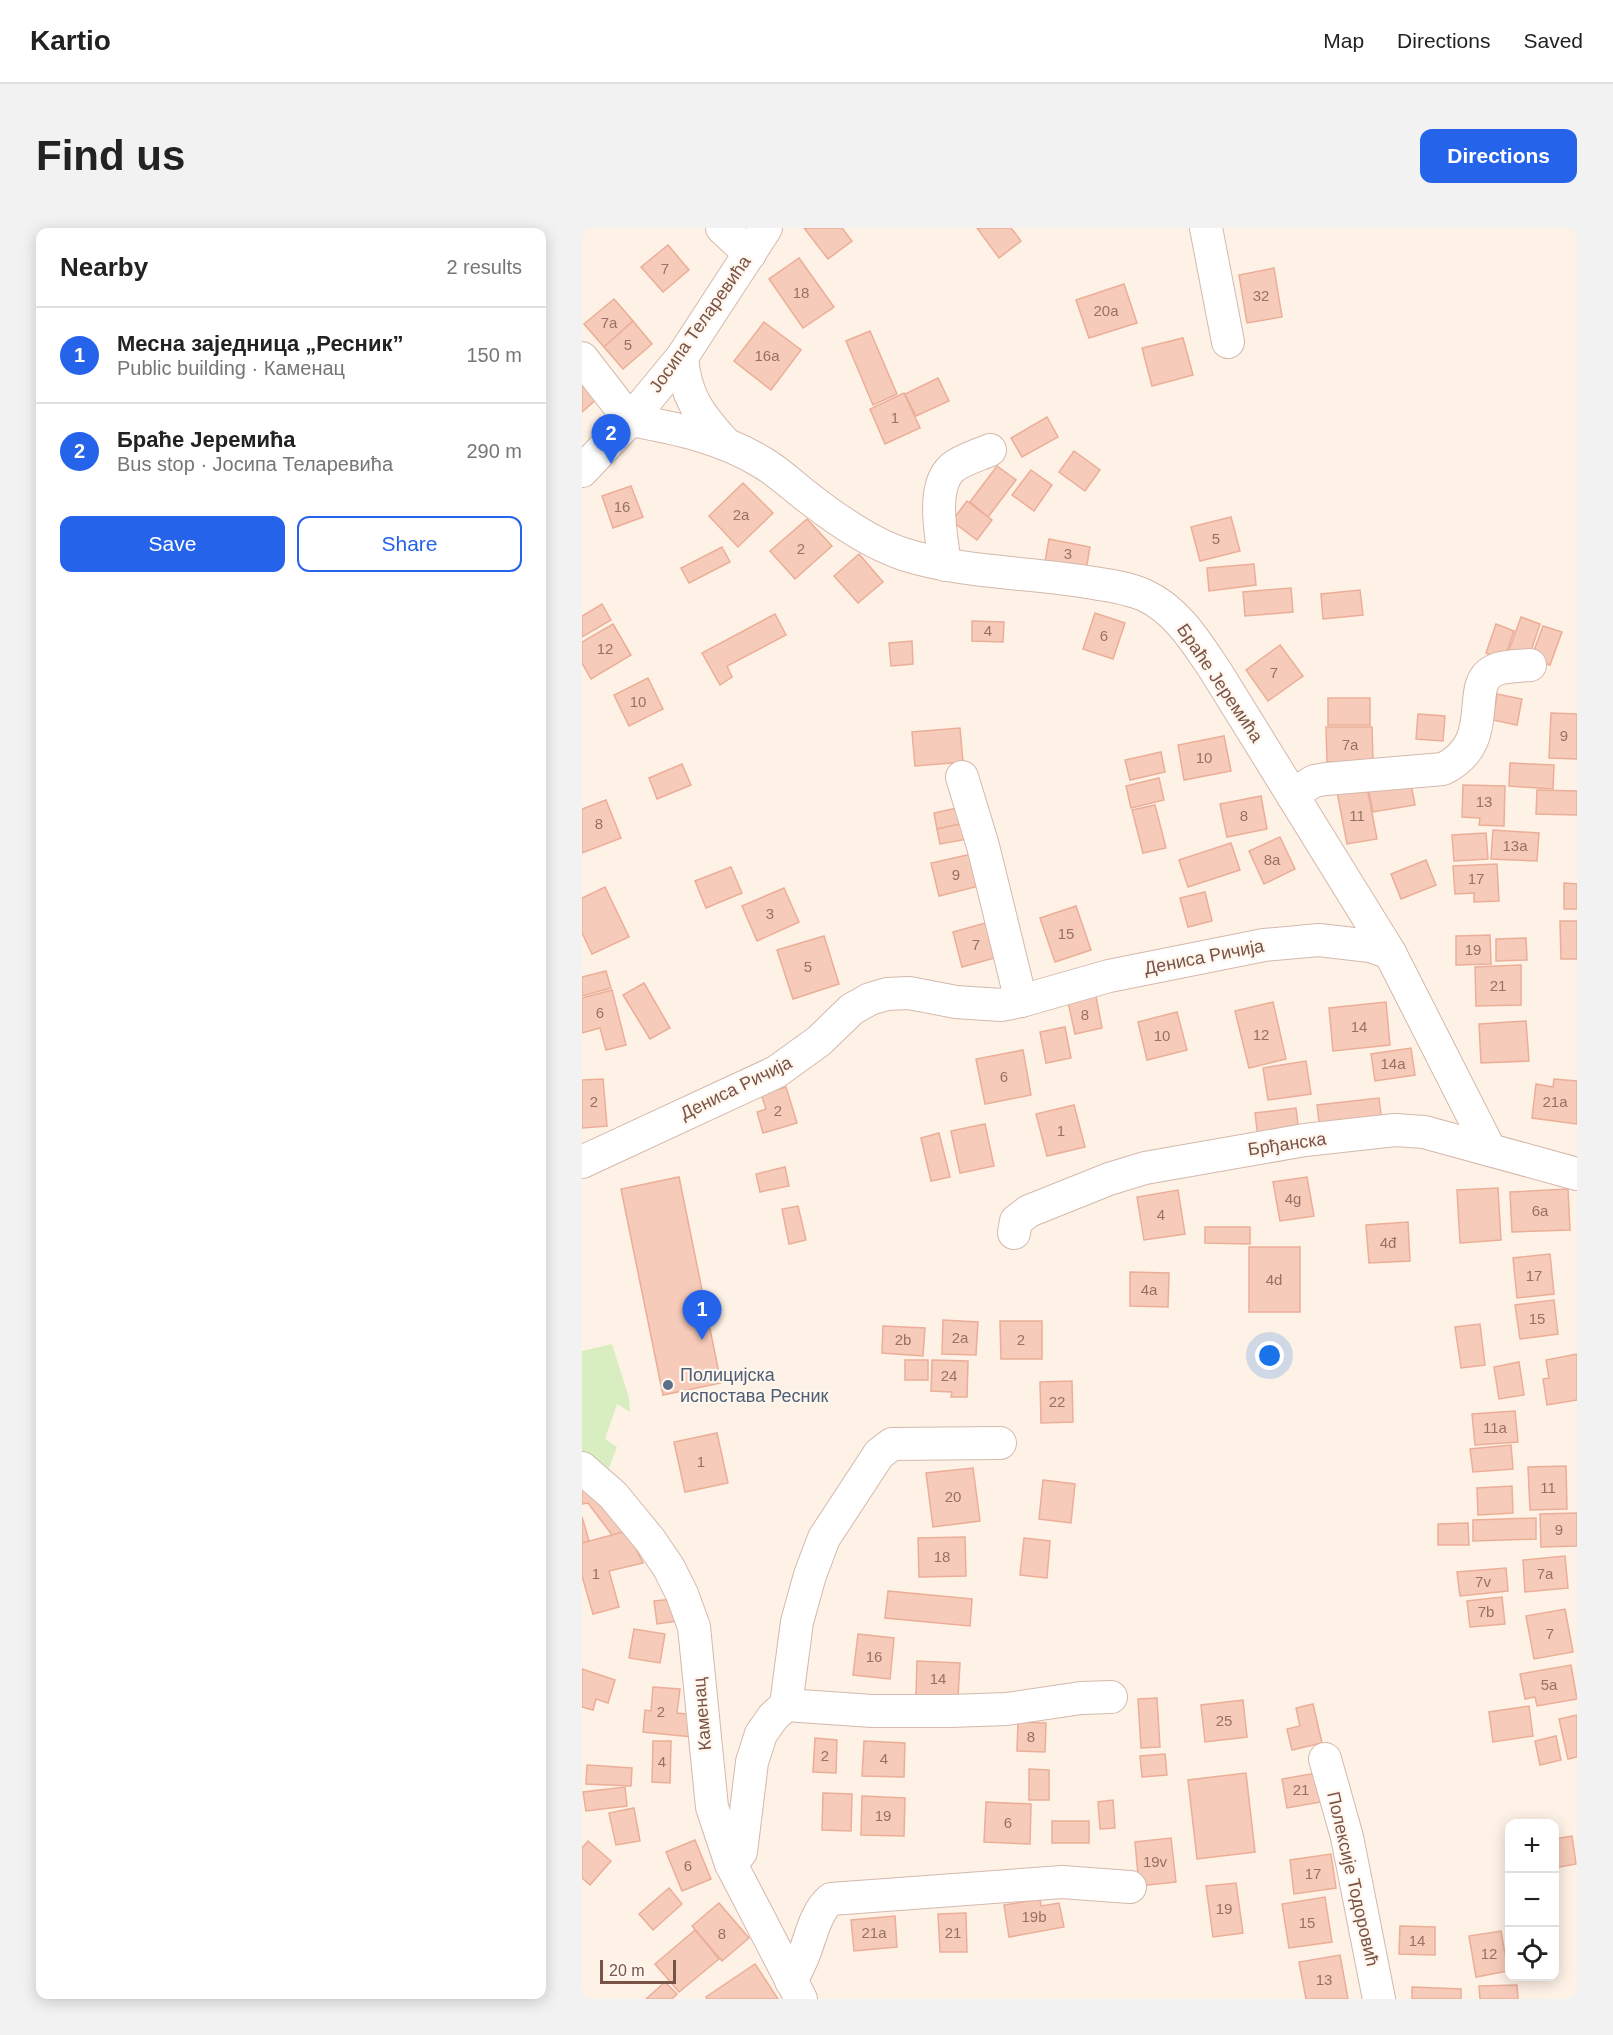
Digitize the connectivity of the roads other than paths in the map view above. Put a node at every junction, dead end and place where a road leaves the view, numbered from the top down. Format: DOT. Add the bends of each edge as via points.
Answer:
graph roads {
  1 [pos="722,228"];
  2 [pos="766,228"];
  3 [pos="1206,228"];
  4 [pos="750,254"];
  5 [pos="1228,342"];
  6 [pos="681,357"];
  7 [pos="582,358"];
  8 [pos="630,420"];
  9 [pos="724,442"];
  10 [pos="990,450"];
  11 [pos="582,471"];
  12 [pos="945,565"];
  13 [pos="1530,665"];
  14 [pos="962,777"];
  15 [pos="1292,795"];
  16 [pos="1390,953"];
  17 [pos="1021,1001"];
  18 [pos="1490,1150"];
  19 [pos="582,1162"];
  20 [pos="1577,1174"];
  21 [pos="1014,1233"];
  22 [pos="1000,1443"];
  23 [pos="582,1468"];
  24 [pos="1111,1697"];
  25 [pos="786,1704"];
  26 [pos="1325,1759"];
  27 [pos="731,1864"];
  28 [pos="1130,1887"];
  29 [pos="796,1990"];
  30 [pos="1379,1999"];
  1 -- 4 [label="street"];
  2 -- 4 [label="street, Јосипа Теларевића"];
  3 -- 5 [label="street"];
  4 -- 6 [label="street, Јосипа Теларевића"];
  6 -- 8 [label="street, Јосипа Теларевића"];
  6 -- 9 [label="street, Браће Јеремића" via="683,376 694,405"];
  7 -- 8 [label="street"];
  8 -- 9 [label="street, Браће Јеремића"];
  8 -- 11 [label="street, Јосипа Теларевића"];
  9 -- 12 [label="street, Браће Јеремића" via="765,464 834,516 886,548"];
  10 -- 12 [label="street" via="953,467 944,478 939,511"];
  12 -- 15 [label="street, Браће Јеремића" via="1073,580 1126,589 1147,597 1186,628"];
  13 -- 15 [label="street" via="1494,670 1484,680 1476,734 1456,763 1443,769 1326,778"];
  14 -- 17 [label="street" via="992,878"];
  15 -- 16 [label="street, Браће Јеремића"];
  16 -- 17 [label="street, Дениса Ричија" via="1319,940 1264,945 1109,976"];
  16 -- 18 [label="street, Браће Јеремића"];
  17 -- 19 [label="street, Дениса Ричија" via="1001,1005 956,1002 909,993 870,999 852,1009 819,1041 776,1072"];
  18 -- 20 [label="street, Брђанска"];
  18 -- 21 [label="street, Брђанска" via="1409,1130 1305,1140 1187,1159 1109,1179 1029,1211 1016,1221"];
  22 -- 25 [label="street" via="901,1443 892,1444 879,1454 824,1538 810,1575 797,1622"];
  23 -- 27 [label="street, Каменац" via="613,1495 650,1540 682,1594 694,1627 712,1807"];
  24 -- 25 [label="street" via="950,1711 872,1711"];
  25 -- 27 [label="street" via="761,1734 749,1780 741,1852"];
  26 -- 30 [label="street, Полексије Тодоровић" via="1347,1837"];
  27 -- 29 [label="street, Каменац"];
  28 -- 29 [label="street, Каменац" via="1062,1882 831,1899 819,1914 802,1959"];
}
